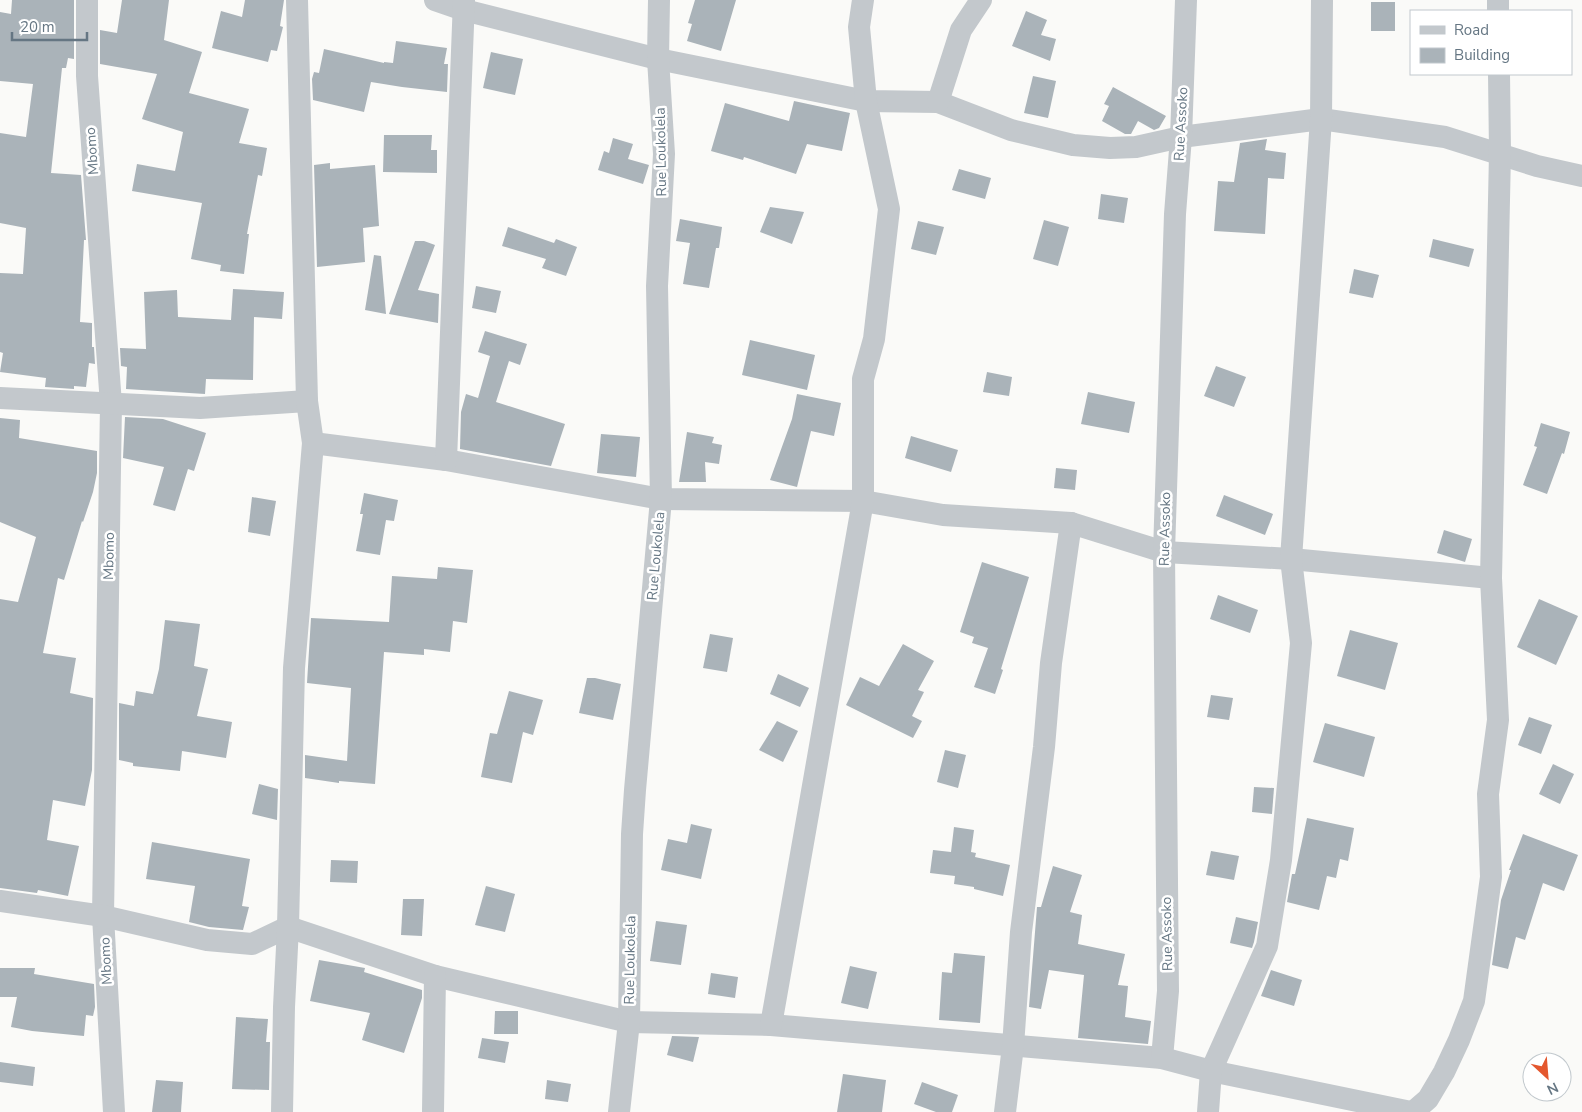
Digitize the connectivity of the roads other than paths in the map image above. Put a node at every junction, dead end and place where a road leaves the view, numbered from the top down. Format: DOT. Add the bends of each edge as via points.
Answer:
graph roads {
  1 [pos="87,0"];
  2 [pos="297,0"];
  3 [pos="435,0"];
  4 [pos="658,0"];
  5 [pos="863,0"];
  6 [pos="981,0"];
  7 [pos="1186,0"];
  8 [pos="1322,0"];
  9 [pos="464,5"];
  10 [pos="658,59"];
  11 [pos="1499,75"];
  12 [pos="866,101"];
  13 [pos="938,102"];
  14 [pos="1322,119"];
  15 [pos="1181,138"];
  16 [pos="1500,153"];
  17 [pos="1582,176"];
  18 [pos="0,398"];
  19 [pos="307,401"];
  20 [pos="111,404"];
  21 [pos="313,443"];
  22 [pos="446,460"];
  23 [pos="661,500"];
  24 [pos="863,501"];
  25 [pos="1071,523"];
  26 [pos="1164,552"];
  27 [pos="1291,558"];
  28 [pos="1491,578"];
  29 [pos="0,901"];
  30 [pos="103,916"];
  31 [pos="288,927"];
  32 [pos="435,976"];
  33 [pos="629,1022"];
  34 [pos="771,1025"];
  35 [pos="1013,1046"];
  36 [pos="1162,1058"];
  37 [pos="1211,1071"];
  38 [pos="114,1112"];
  39 [pos="282,1112"];
  40 [pos="433,1112"];
  41 [pos="619,1112"];
  42 [pos="1006,1112"];
  43 [pos="1208,1112"];
  44 [pos="1412,1112"];
  1 -- 20 [label="street, Mbomo" via="87,76"];
  2 -- 19 [label="street"];
  3 -- 9 [label="street"];
  4 -- 10 [label="street, Rue Loukolela"];
  5 -- 12 [label="street" via="858,27"];
  6 -- 13 [label="street" via="961,30"];
  7 -- 15 [label="street, Rue Assoko"];
  8 -- 14 [label="street"];
  9 -- 10 [label="street"];
  9 -- 22 [label="street"];
  10 -- 12 [label="street"];
  10 -- 23 [label="street, Rue Loukolela" via="664,154 657,286"];
  11 -- 16 [label="street"];
  12 -- 13 [label="street"];
  12 -- 24 [label="street" via="889,208 874,339 863,379"];
  13 -- 15 [label="street" via="1010,130 1072,144 1136,147"];
  14 -- 15 [label="street"];
  14 -- 16 [label="street" via="1445,137"];
  14 -- 27 [label="street"];
  15 -- 26 [label="street, Rue Assoko" via="1175,214"];
  16 -- 17 [label="street" via="1537,166"];
  16 -- 28 [label="street"];
  18 -- 20 [label="street"];
  19 -- 20 [label="street" via="200,408"];
  19 -- 21 [label="street"];
  20 -- 30 [label="street, Mbomo"];
  21 -- 22 [label="street"];
  21 -- 31 [label="street" via="294,668"];
  22 -- 23 [label="street"];
  23 -- 24 [label="street"];
  23 -- 33 [label="street, Rue Loukolela" via="632,834"];
  24 -- 25 [label="street" via="943,515"];
  24 -- 34 [label="street"];
  25 -- 26 [label="street"];
  25 -- 35 [label="street" via="1051,663 1021,932"];
  26 -- 27 [label="street"];
  26 -- 36 [label="street, Rue Assoko" via="1168,991"];
  27 -- 28 [label="street"];
  27 -- 37 [label="street" via="1301,643 1281,860 1267,946"];
  28 -- 44 [label="street" via="1498,720 1488,794 1491,877 1474,1001 1444,1072 1428,1099"];
  29 -- 30 [label="street"];
  30 -- 31 [label="street" via="207,940 252,944"];
  30 -- 38 [label="street, Mbomo"];
  31 -- 32 [label="street"];
  31 -- 39 [label="street"];
  32 -- 33 [label="street"];
  32 -- 40 [label="street"];
  33 -- 34 [label="street"];
  33 -- 41 [label="street, Rue Loukolela"];
  34 -- 35 [label="street"];
  35 -- 36 [label="street"];
  35 -- 42 [label="street"];
  36 -- 37 [label="street"];
  37 -- 43 [label="street"];
  37 -- 44 [label="street"];
}
